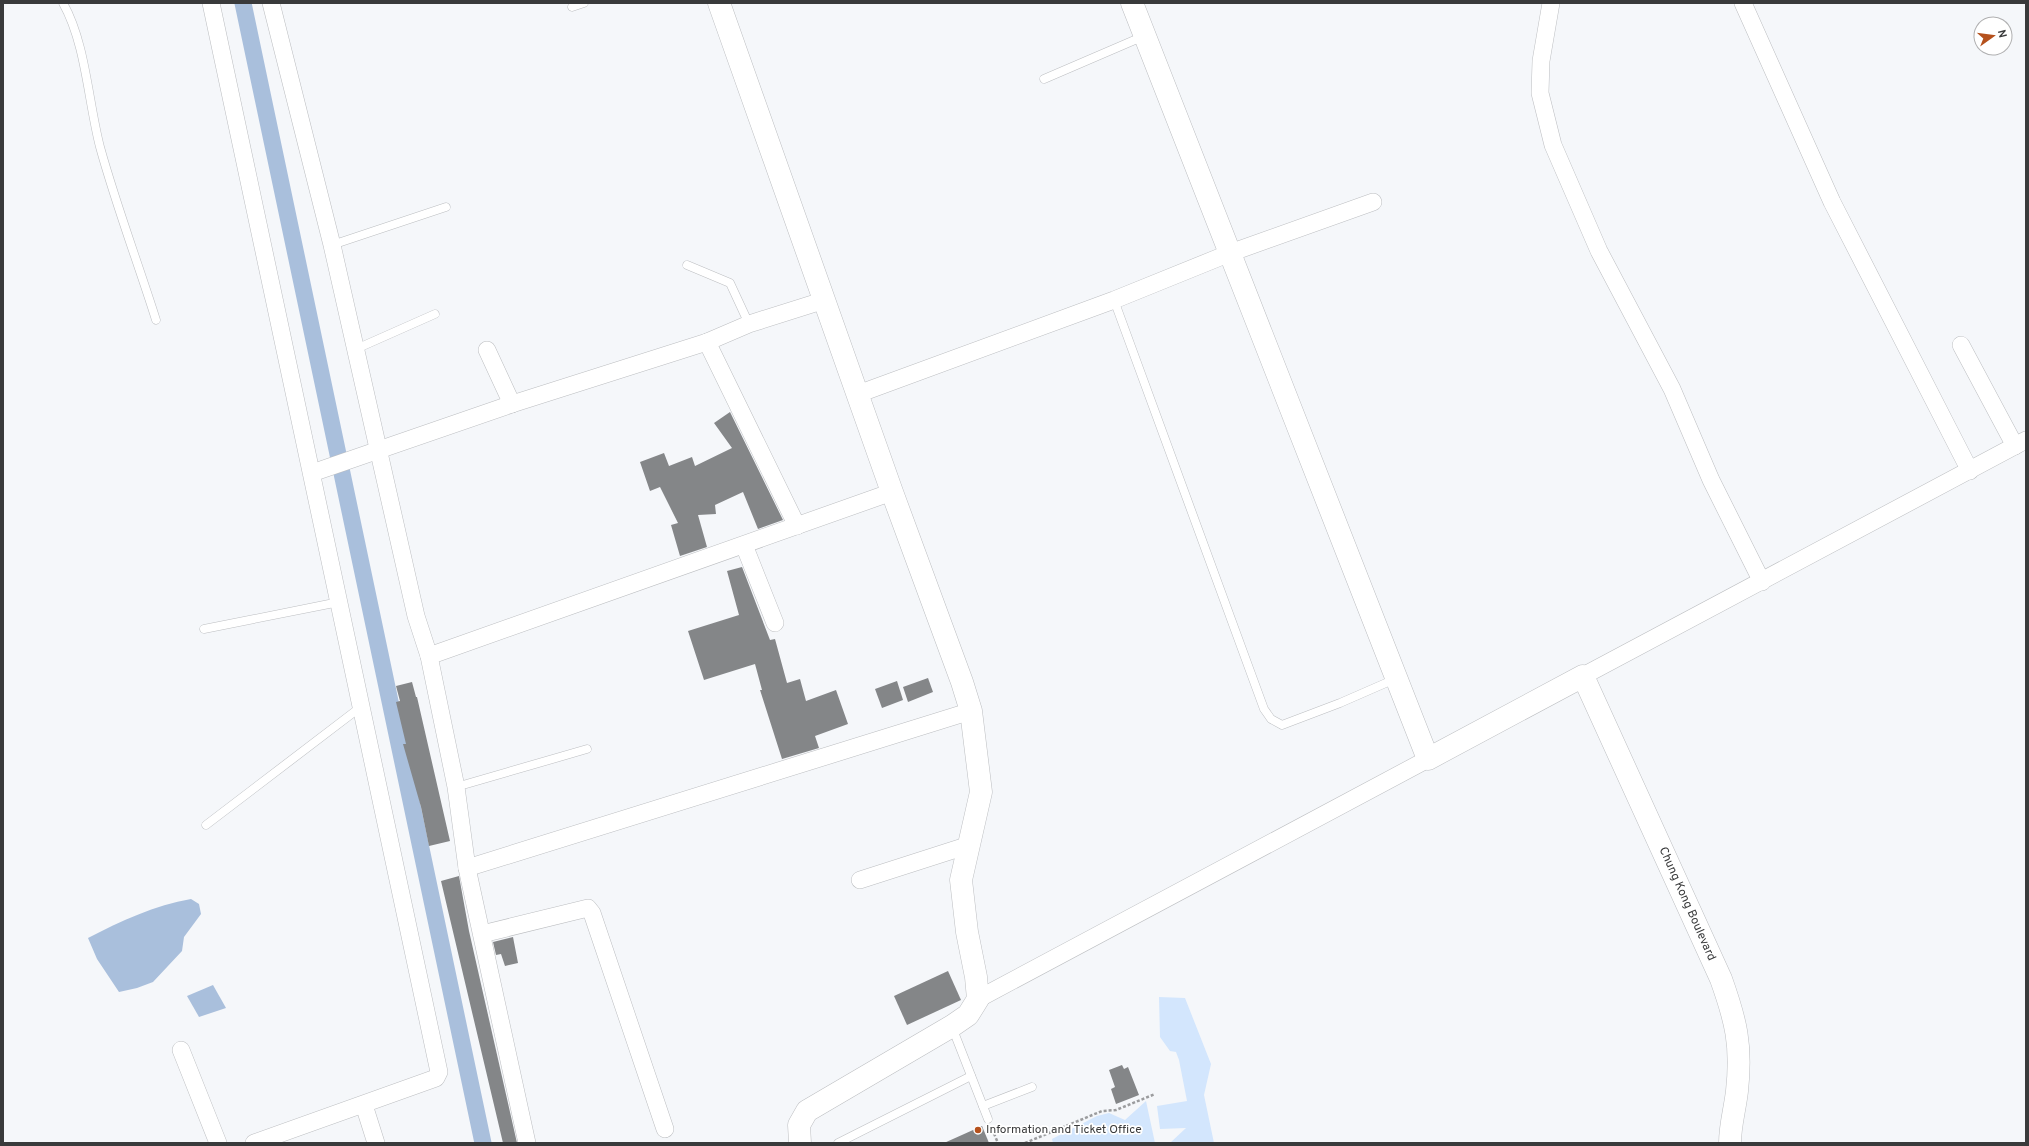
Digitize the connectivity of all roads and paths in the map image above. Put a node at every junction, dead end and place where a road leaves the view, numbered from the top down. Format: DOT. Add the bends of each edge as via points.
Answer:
graph roads {
  1 [pos="63,3"];
  2 [pos="211,3"];
  3 [pos="271,3"];
  4 [pos="584,3"];
  5 [pos="719,3"];
  6 [pos="1132,3"];
  7 [pos="1551,3"];
  8 [pos="1743,3"];
  9 [pos="572,7"];
  10 [pos="1145,36"];
  11 [pos="1044,79"];
  12 [pos="1373,202"];
  13 [pos="446,207"];
  14 [pos="332,245"];
  15 [pos="1230,253"];
  16 [pos="687,264"];
  17 [pos="825,300"];
  18 [pos="1114,300"];
  19 [pos="435,314"];
  20 [pos="156,320"];
  21 [pos="749,324"];
  22 [pos="707,342"];
  23 [pos="1961,345"];
  24 [pos="356,349"];
  25 [pos="487,350"];
  26 [pos="858,394"];
  27 [pos="512,404"];
  28 [pos="2021,443"];
  29 [pos="378,451"];
  30 [pos="319,471"];
  31 [pos="1970,471"];
  32 [pos="892,492"];
  33 [pos="797,526"];
  34 [pos="744,545"];
  35 [pos="1762,582"];
  36 [pos="339,602"];
  37 [pos="774,623"];
  38 [pos="204,629"];
  39 [pos="429,656"];
  40 [pos="1583,676"];
  41 [pos="1397,678"];
  42 [pos="362,706"];
  43 [pos="971,711"];
  44 [pos="586,750"];
  45 [pos="1428,759"];
  46 [pos="456,788"];
  47 [pos="206,825"];
  48 [pos="969,845"];
  49 [pos="467,868"];
  50 [pos="860,880"];
  51 [pos="482,934"];
  52 [pos="978,999"];
  53 [pos="952,1026"];
  54 [pos="181,1050"];
  55 [pos="971,1076"];
  56 [pos="1032,1087"];
  57 [pos="1155,1094"];
  58 [pos="364,1105"];
  59 [pos="983,1106"];
  60 [pos="988,1119"];
  61 [pos="665,1129"];
  62 [pos="218,1143"];
  63 [pos="254,1143"];
  64 [pos="376,1143"];
  65 [pos="527,1143"];
  66 [pos="800,1143"];
  67 [pos="838,1143"];
  68 [pos="1025,1143"];
  69 [pos="1730,1143"];
  1 -- 20 [label="lane" via="79,48 100,147"];
  2 -- 30 [label="street"];
  3 -- 14 [label="street"];
  4 -- 9 [label="lane"];
  5 -- 17 [label="main road"];
  6 -- 10 [label="main road"];
  7 -- 35 [label="street" via="1541,61 1540,93 1553,145 1599,251 1672,389 1711,480"];
  8 -- 31 [label="street" via="1832,202"];
  10 -- 11 [label="lane"];
  10 -- 15 [label="main road"];
  12 -- 15 [label="street"];
  13 -- 14 [label="lane"];
  14 -- 24 [label="street"];
  15 -- 18 [label="street"];
  15 -- 41 [label="main road"];
  16 -- 21 [label="lane" via="730,283"];
  17 -- 21 [label="street"];
  17 -- 26 [label="main road"];
  18 -- 26 [label="street"];
  18 -- 41 [label="lane" via="1264,709 1271,719 1282,725"];
  19 -- 24 [label="lane"];
  21 -- 22 [label="street"];
  22 -- 27 [label="street"];
  22 -- 33 [label="street"];
  23 -- 28 [label="street"];
  24 -- 29 [label="street"];
  25 -- 27 [label="street"];
  26 -- 32 [label="main road"];
  27 -- 29 [label="street"];
  28 -- 31 [label="street"];
  29 -- 30 [label="street"];
  29 -- 39 [label="street" via="416,616"];
  30 -- 36 [label="street"];
  31 -- 35 [label="street"];
  32 -- 33 [label="street"];
  32 -- 43 [label="main road"];
  33 -- 34 [label="street"];
  34 -- 37 [label="street"];
  34 -- 39 [label="street"];
  35 -- 40 [label="street"];
  36 -- 38 [label="lane"];
  36 -- 42 [label="street"];
  39 -- 46 [label="street"];
  40 -- 45 [label="main road"];
  40 -- 69 [label="main road, Chung Kong Boulevard" via="1721,979 1735,1018 1740,1052"];
  41 -- 45 [label="main road"];
  42 -- 47 [label="lane"];
  42 -- 58 [label="street" via="439,1072 436,1078"];
  43 -- 48 [label="main road" via="982,792"];
  43 -- 49 [label="street"];
  44 -- 46 [label="lane"];
  45 -- 52 [label="street"];
  46 -- 49 [label="street"];
  48 -- 50 [label="street"];
  48 -- 52 [label="main road" via="961,880"];
  49 -- 51 [label="street"];
  51 -- 61 [label="street" via="588,908 592,913"];
  51 -- 65 [label="street"];
  52 -- 53 [label="main road" via="968,1015"];
  53 -- 55 [label="lane"];
  53 -- 66 [label="main road" via="807,1111 799,1125"];
  54 -- 62 [label="street"];
  55 -- 59 [label="lane"];
  55 -- 67 [label="lane"];
  56 -- 59 [label="lane"];
  57 -- 68 [label="path" via="1116,1110 1102,1110"];
  58 -- 63 [label="street"];
  58 -- 64 [label="street"];
  59 -- 60 [label="lane"];
}
